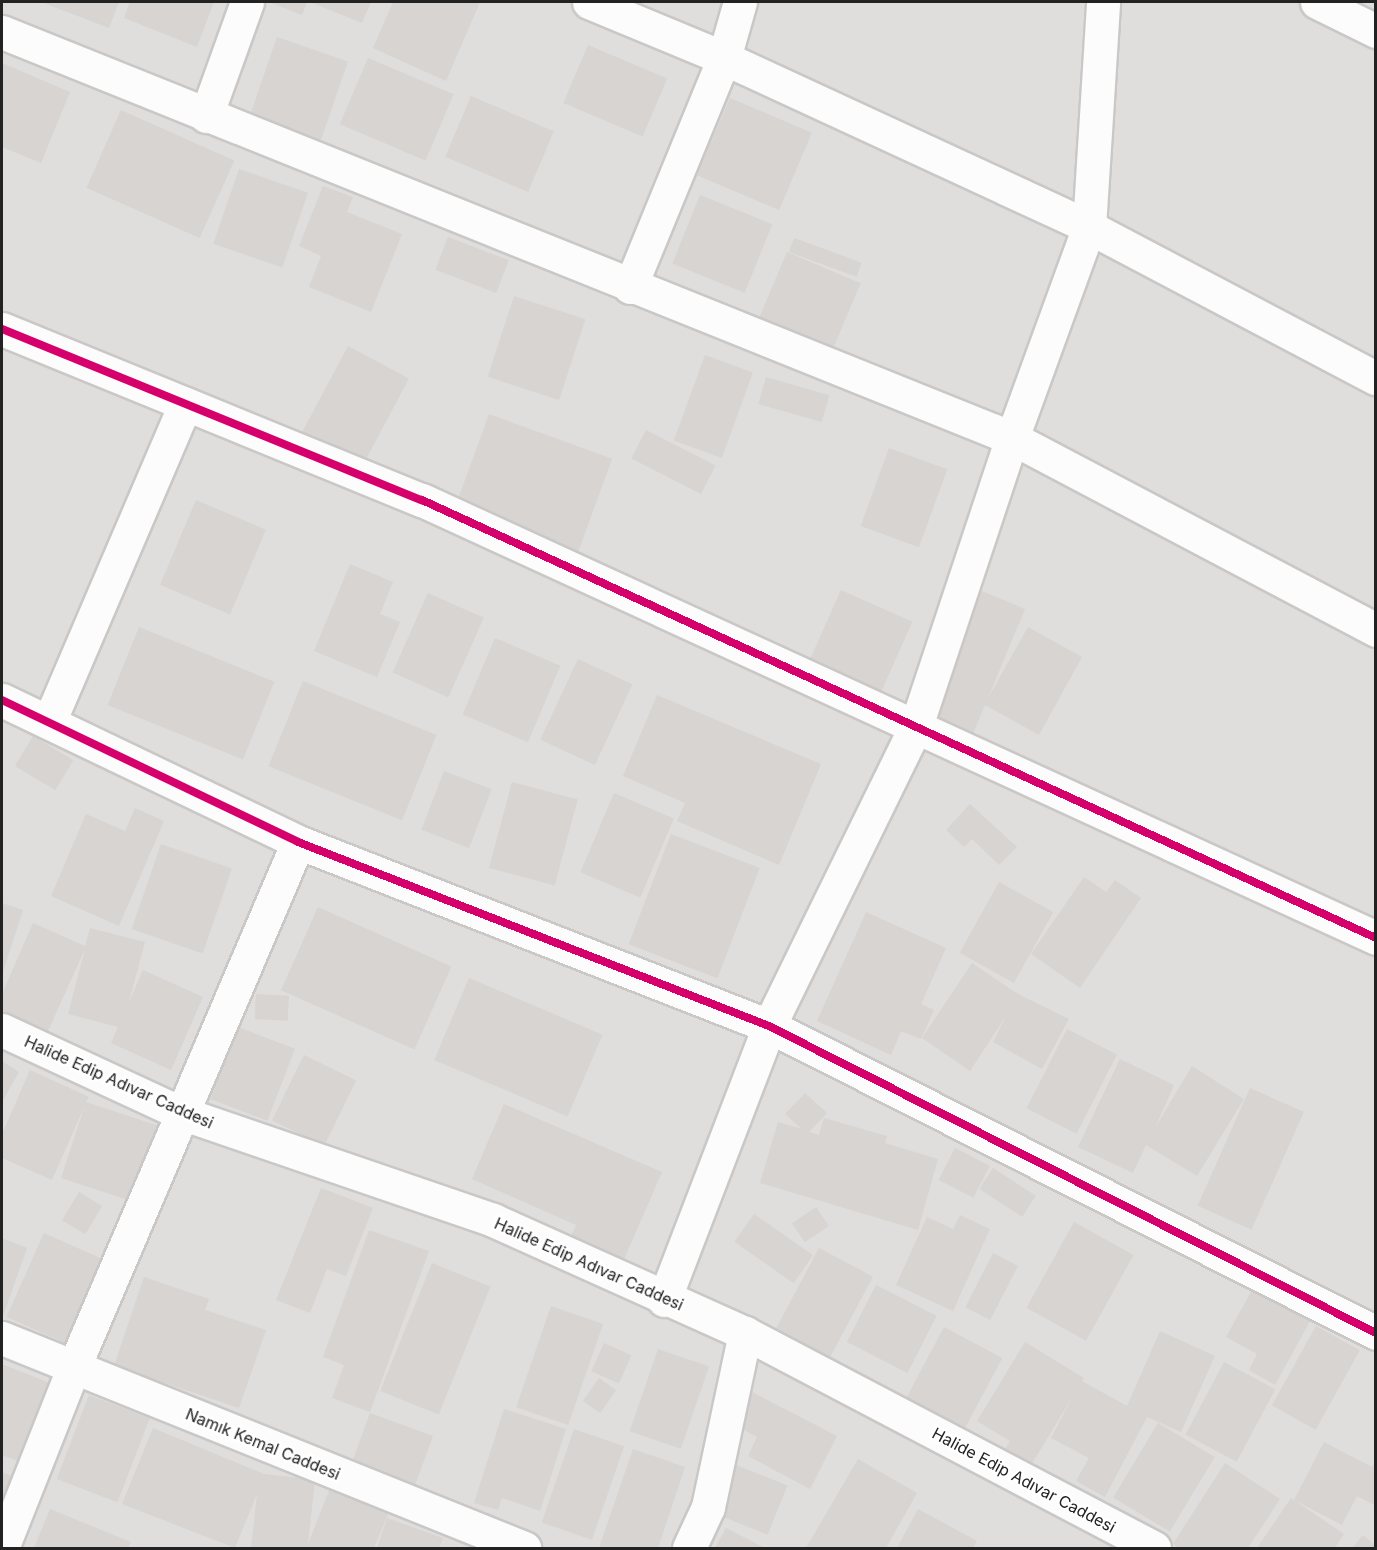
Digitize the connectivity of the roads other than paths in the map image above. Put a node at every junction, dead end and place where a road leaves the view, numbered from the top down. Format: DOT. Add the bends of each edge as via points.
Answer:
graph roads {
  1 [pos="247,2"];
  2 [pos="589,2"];
  3 [pos="740,2"];
  4 [pos="1103,2"];
  5 [pos="1317,2"];
  6 [pos="1376,31"];
  7 [pos="2,32"];
  8 [pos="724,58"];
  9 [pos="206,116"];
  10 [pos="1089,227"];
  11 [pos="630,286"];
  12 [pos="2,329"];
  13 [pos="1376,378"];
  14 [pos="185,404"];
  15 [pos="1012,438"];
  16 [pos="1376,630"];
  17 [pos="2,700"];
  18 [pos="49,722"];
  19 [pos="916,726"];
  20 [pos="298,842"];
  21 [pos="1376,938"];
  22 [pos="769,1026"];
  23 [pos="2,1030"];
  24 [pos="181,1113"];
  25 [pos="664,1300"];
  26 [pos="745,1333"];
  27 [pos="1376,1333"];
  28 [pos="2,1338"];
  29 [pos="73,1369"];
  30 [pos="2,1548"];
  31 [pos="524,1548"];
  32 [pos="689,1548"];
  33 [pos="1154,1548"];
  1 -- 9 [label="street"];
  2 -- 8 [label="street"];
  3 -- 8 [label="street"];
  4 -- 10 [label="street"];
  5 -- 6 [label="street"];
  7 -- 9 [label="street"];
  8 -- 10 [label="street"];
  8 -- 11 [label="street"];
  9 -- 11 [label="street"];
  10 -- 13 [label="street"];
  10 -- 15 [label="street"];
  11 -- 15 [label="street"];
  12 -- 14 [label="street"];
  14 -- 18 [label="street"];
  14 -- 19 [label="street" via="422,500"];
  15 -- 16 [label="street"];
  15 -- 19 [label="street"];
  17 -- 18 [label="street"];
  18 -- 20 [label="street"];
  19 -- 21 [label="street"];
  19 -- 22 [label="street"];
  20 -- 22 [label="street"];
  20 -- 24 [label="street"];
  22 -- 25 [label="street"];
  22 -- 27 [label="street"];
  23 -- 24 [label="street, Halide Edip Adıvar Caddesi"];
  24 -- 25 [label="street, Halide Edip Adıvar Caddesi" via="493,1220"];
  24 -- 29 [label="street"];
  25 -- 26 [label="street, Halide Edip Adıvar Caddesi"];
  26 -- 32 [label="street" via="708,1507"];
  26 -- 33 [label="street, Halide Edip Adıvar Caddesi"];
  28 -- 29 [label="street, Namık Kemal Caddesi"];
  29 -- 30 [label="street"];
  29 -- 31 [label="street, Namık Kemal Caddesi"];
}
